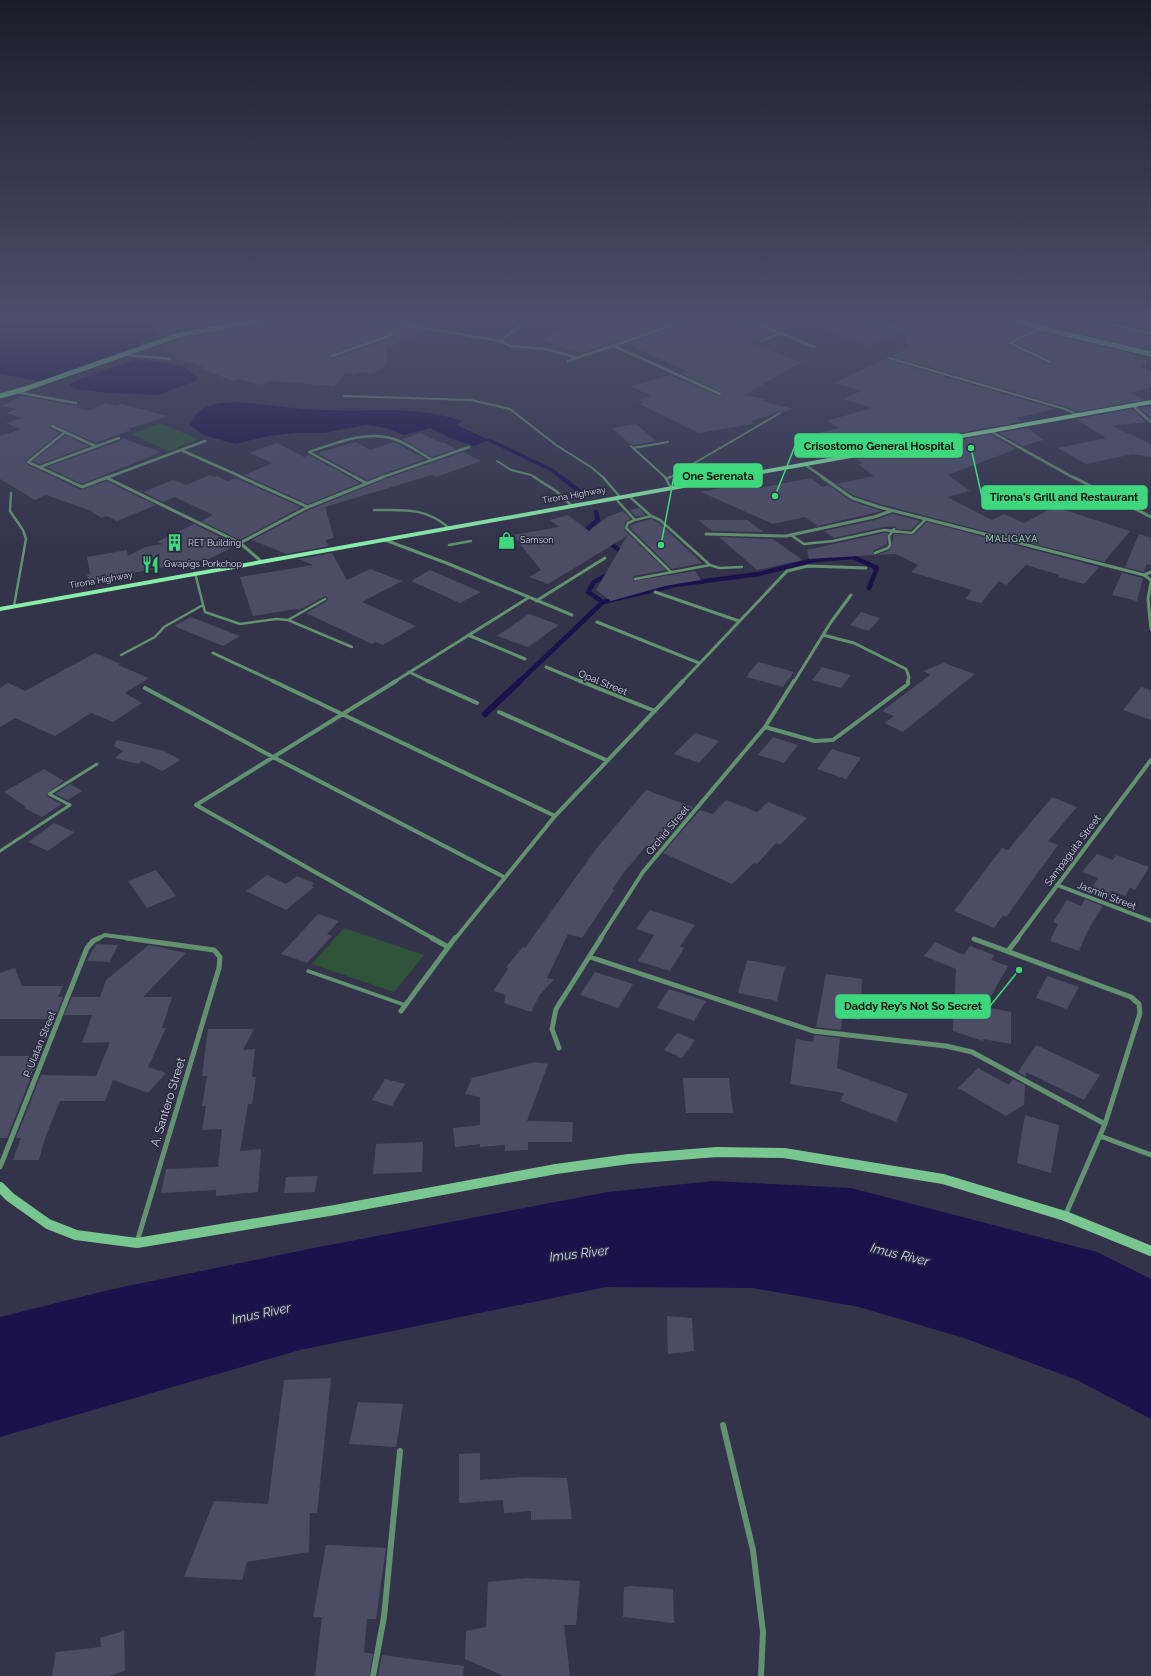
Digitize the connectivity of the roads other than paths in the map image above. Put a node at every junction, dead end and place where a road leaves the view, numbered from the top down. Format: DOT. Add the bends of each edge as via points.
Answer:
graph roads {
  1 [pos="34,395"];
  2 [pos="1017,395"];
  3 [pos="344,396"];
  4 [pos="1151,402"];
  5 [pos="76,403"];
  6 [pos="1132,406"];
  7 [pos="780,414"];
  8 [pos="1078,415"];
  9 [pos="1151,422"];
  10 [pos="52,426"];
  11 [pos="990,431"];
  12 [pos="64,433"];
  13 [pos="120,438"];
  14 [pos="205,441"];
  15 [pos="668,442"];
  16 [pos="96,446"];
  17 [pos="469,447"];
  18 [pos="181,450"];
  19 [pos="432,460"];
  20 [pos="497,461"];
  21 [pos="804,464"];
  22 [pos="40,467"];
  23 [pos="107,478"];
  24 [pos="667,480"];
  25 [pos="366,483"];
  26 [pos="671,488"];
  27 [pos="11,493"];
  28 [pos="628,496"];
  29 [pos="617,498"];
  30 [pos="572,506"];
  31 [pos="308,507"];
  32 [pos="374,510"];
  33 [pos="891,511"];
  34 [pos="651,516"];
  35 [pos="1151,517"];
  36 [pos="926,518"];
  37 [pos="635,520"];
  38 [pos="449,528"];
  39 [pos="894,530"];
  40 [pos="706,534"];
  41 [pos="790,535"];
  42 [pos="385,540"];
  43 [pos="470,541"];
  44 [pos="240,543"];
  45 [pos="449,545"];
  46 [pos="875,553"];
  47 [pos="605,558"];
  48 [pos="262,562"];
  49 [pos="710,566"];
  50 [pos="742,566"];
  51 [pos="866,568"];
  52 [pos="671,572"];
  53 [pos="1151,572"];
  54 [pos="195,573"];
  55 [pos="1144,575"];
  56 [pos="636,579"];
  57 [pos="1151,581"];
  58 [pos="655,592"];
  59 [pos="851,595"];
  60 [pos="528,598"];
  61 [pos="325,599"];
  62 [pos="536,601"];
  63 [pos="203,605"];
  64 [pos="14,606"];
  65 [pos="0,609"];
  66 [pos="1150,614"];
  67 [pos="572,615"];
  68 [pos="288,620"];
  69 [pos="739,621"];
  70 [pos="598,622"];
  71 [pos="1151,629"];
  72 [pos="468,635"];
  73 [pos="823,635"];
  74 [pos="352,647"];
  75 [pos="213,653"];
  76 [pos="121,655"];
  77 [pos="525,659"];
  78 [pos="699,663"];
  79 [pos="546,667"];
  80 [pos="409,672"];
  81 [pos="145,688"];
  82 [pos="478,703"];
  83 [pos="655,711"];
  84 [pos="499,712"];
  85 [pos="344,713"];
  86 [pos="765,726"];
  87 [pos="273,757"];
  88 [pos="606,760"];
  89 [pos="1151,760"];
  90 [pos="97,764"];
  91 [pos="555,816"];
  92 [pos="0,851"];
  93 [pos="504,877"];
  94 [pos="1057,885"];
  95 [pos="1151,921"];
  96 [pos="974,939"];
  97 [pos="448,947"];
  98 [pos="1008,951"];
  99 [pos="590,957"];
  100 [pos="219,968"];
  101 [pos="308,971"];
  102 [pos="405,1005"];
  103 [pos="401,1011"];
  104 [pos="559,1048"];
  105 [pos="1105,1124"];
  106 [pos="1100,1136"];
  107 [pos="1151,1155"];
  108 [pos="0,1167"];
  109 [pos="0,1187"];
  110 [pos="1066,1216"];
  111 [pos="137,1243"];
  112 [pos="1151,1251"];
  113 [pos="724,1425"];
  114 [pos="400,1451"];
  115 [pos="373,1676"];
  116 [pos="760,1676"];
  1 -- 5 [label="street"];
  2 -- 8 [label="lane"];
  3 -- 29 [label="lane" via="471,400 510,409 556,445 591,467 607,481"];
  4 -- 6 [label="main road, Tirona Highway"];
  6 -- 8 [label="main road, Tirona Highway"];
  6 -- 9 [label="street"];
  7 -- 24 [label="lane"];
  8 -- 11 [label="main road, Tirona Highway"];
  10 -- 12 [label="street"];
  11 -- 21 [label="main road, Tirona Highway"];
  11 -- 35 [label="street" via="1101,493"];
  12 -- 16 [label="street"];
  12 -- 22 [label="street" via="28,462"];
  13 -- 16 [label="street"];
  14 -- 18 [label="street"];
  15 -- 24 [label="lane" via="632,447"];
  16 -- 22 [label="street"];
  17 -- 19 [label="street"];
  18 -- 23 [label="street"];
  18 -- 31 [label="street"];
  19 -- 25 [label="street"];
  19 -- 25 [label="street" via="395,440 382,436 357,437 309,452"];
  20 -- 30 [label="lane" via="511,470 531,475 556,491"];
  21 -- 26 [label="main road, Tirona Highway"];
  21 -- 33 [label="street" via="852,498"];
  22 -- 23 [label="street" via="82,487"];
  23 -- 44 [label="street"];
  24 -- 26 [label="lane"];
  25 -- 31 [label="street"];
  26 -- 28 [label="main road, Tirona Highway"];
  27 -- 64 [label="lane" via="10,511 26,539"];
  28 -- 29 [label="main road, Tirona Highway"];
  28 -- 34 [label="lane"];
  29 -- 30 [label="main road, Tirona Highway"];
  29 -- 37 [label="lane"];
  30 -- 38 [label="main road, Tirona Highway"];
  31 -- 44 [label="street"];
  32 -- 38 [label="lane" via="404,510 433,514"];
  33 -- 36 [label="street"];
  33 -- 41 [label="street"];
  34 -- 37 [label="lane"];
  34 -- 49 [label="lane" via="660,520"];
  36 -- 39 [label="lane" via="914,532"];
  36 -- 55 [label="street"];
  37 -- 52 [label="lane" via="628,523 626,528"];
  38 -- 42 [label="main road, Tirona Highway"];
  39 -- 41 [label="lane" via="804,544"];
  39 -- 46 [label="lane" via="889,536 888,548"];
  40 -- 41 [label="street"];
  42 -- 48 [label="main road, Tirona Highway"];
  42 -- 60 [label="street"];
  43 -- 45 [label="lane"];
  44 -- 48 [label="street"];
  47 -- 62 [label="street"];
  48 -- 54 [label="main road, Tirona Highway"];
  49 -- 50 [label="lane"];
  49 -- 52 [label="lane"];
  51 -- 69 [label="street" via="808,566 786,571"];
  52 -- 56 [label="lane"];
  53 -- 55 [label="street"];
  54 -- 63 [label="lane"];
  54 -- 64 [label="main road, Tirona Highway"];
  55 -- 57 [label="street"];
  57 -- 66 [label="street" via="1148,599"];
  58 -- 69 [label="street"];
  59 -- 73 [label="street, Orchid Street"];
  60 -- 62 [label="street"];
  60 -- 72 [label="street"];
  61 -- 68 [label="lane"];
  62 -- 67 [label="street"];
  63 -- 68 [label="lane" via="204,612 240,624"];
  63 -- 76 [label="lane" via="164,627 155,637"];
  64 -- 65 [label="main road, Tirona Highway"];
  66 -- 71 [label="street"];
  68 -- 74 [label="lane"];
  69 -- 78 [label="street"];
  70 -- 78 [label="street"];
  72 -- 77 [label="street"];
  72 -- 80 [label="street"];
  73 -- 86 [label="street, Orchid Street"];
  73 -- 86 [label="street" via="854,643 906,669 908,684 833,740 815,741"];
  75 -- 85 [label="street"];
  78 -- 83 [label="street"];
  79 -- 83 [label="street, Opal Street"];
  80 -- 82 [label="street"];
  80 -- 85 [label="street"];
  81 -- 87 [label="street"];
  83 -- 88 [label="street"];
  84 -- 88 [label="street"];
  85 -- 87 [label="street"];
  85 -- 91 [label="street"];
  86 -- 99 [label="street, Orchid Street" via="643,872"];
  87 -- 93 [label="street"];
  87 -- 97 [label="street" via="196,805"];
  88 -- 91 [label="street"];
  89 -- 94 [label="street, Sampaguita Street"];
  90 -- 92 [label="lane" via="49,794 70,805"];
  91 -- 93 [label="street"];
  93 -- 97 [label="street"];
  94 -- 95 [label="street, Jasmin Street"];
  94 -- 98 [label="street, Sampaguita Street"];
  96 -- 98 [label="street"];
  97 -- 102 [label="street"];
  98 -- 105 [label="street" via="1131,997 1138,1004 1140,1013"];
  99 -- 104 [label="street, Orchid Street" via="556,1009 552,1029"];
  99 -- 105 [label="street" via="813,1031 946,1046 972,1052"];
  100 -- 108 [label="street, P. Ulatan Street" via="220,957 214,950 105,935 93,941 87,948"];
  100 -- 111 [label="street, A. Santero Street"];
  101 -- 102 [label="lane"];
  102 -- 103 [label="street"];
  105 -- 106 [label="street"];
  106 -- 107 [label="street"];
  106 -- 110 [label="street"];
  109 -- 111 [label="main road" via="48,1224 76,1235"];
  110 -- 111 [label="main road" via="943,1179 784,1153 717,1152 556,1168 335,1210"];
  110 -- 112 [label="main road"];
  113 -- 116 [label="street" via="752,1550 763,1632"];
  114 -- 115 [label="street" via="384,1616"];
}
